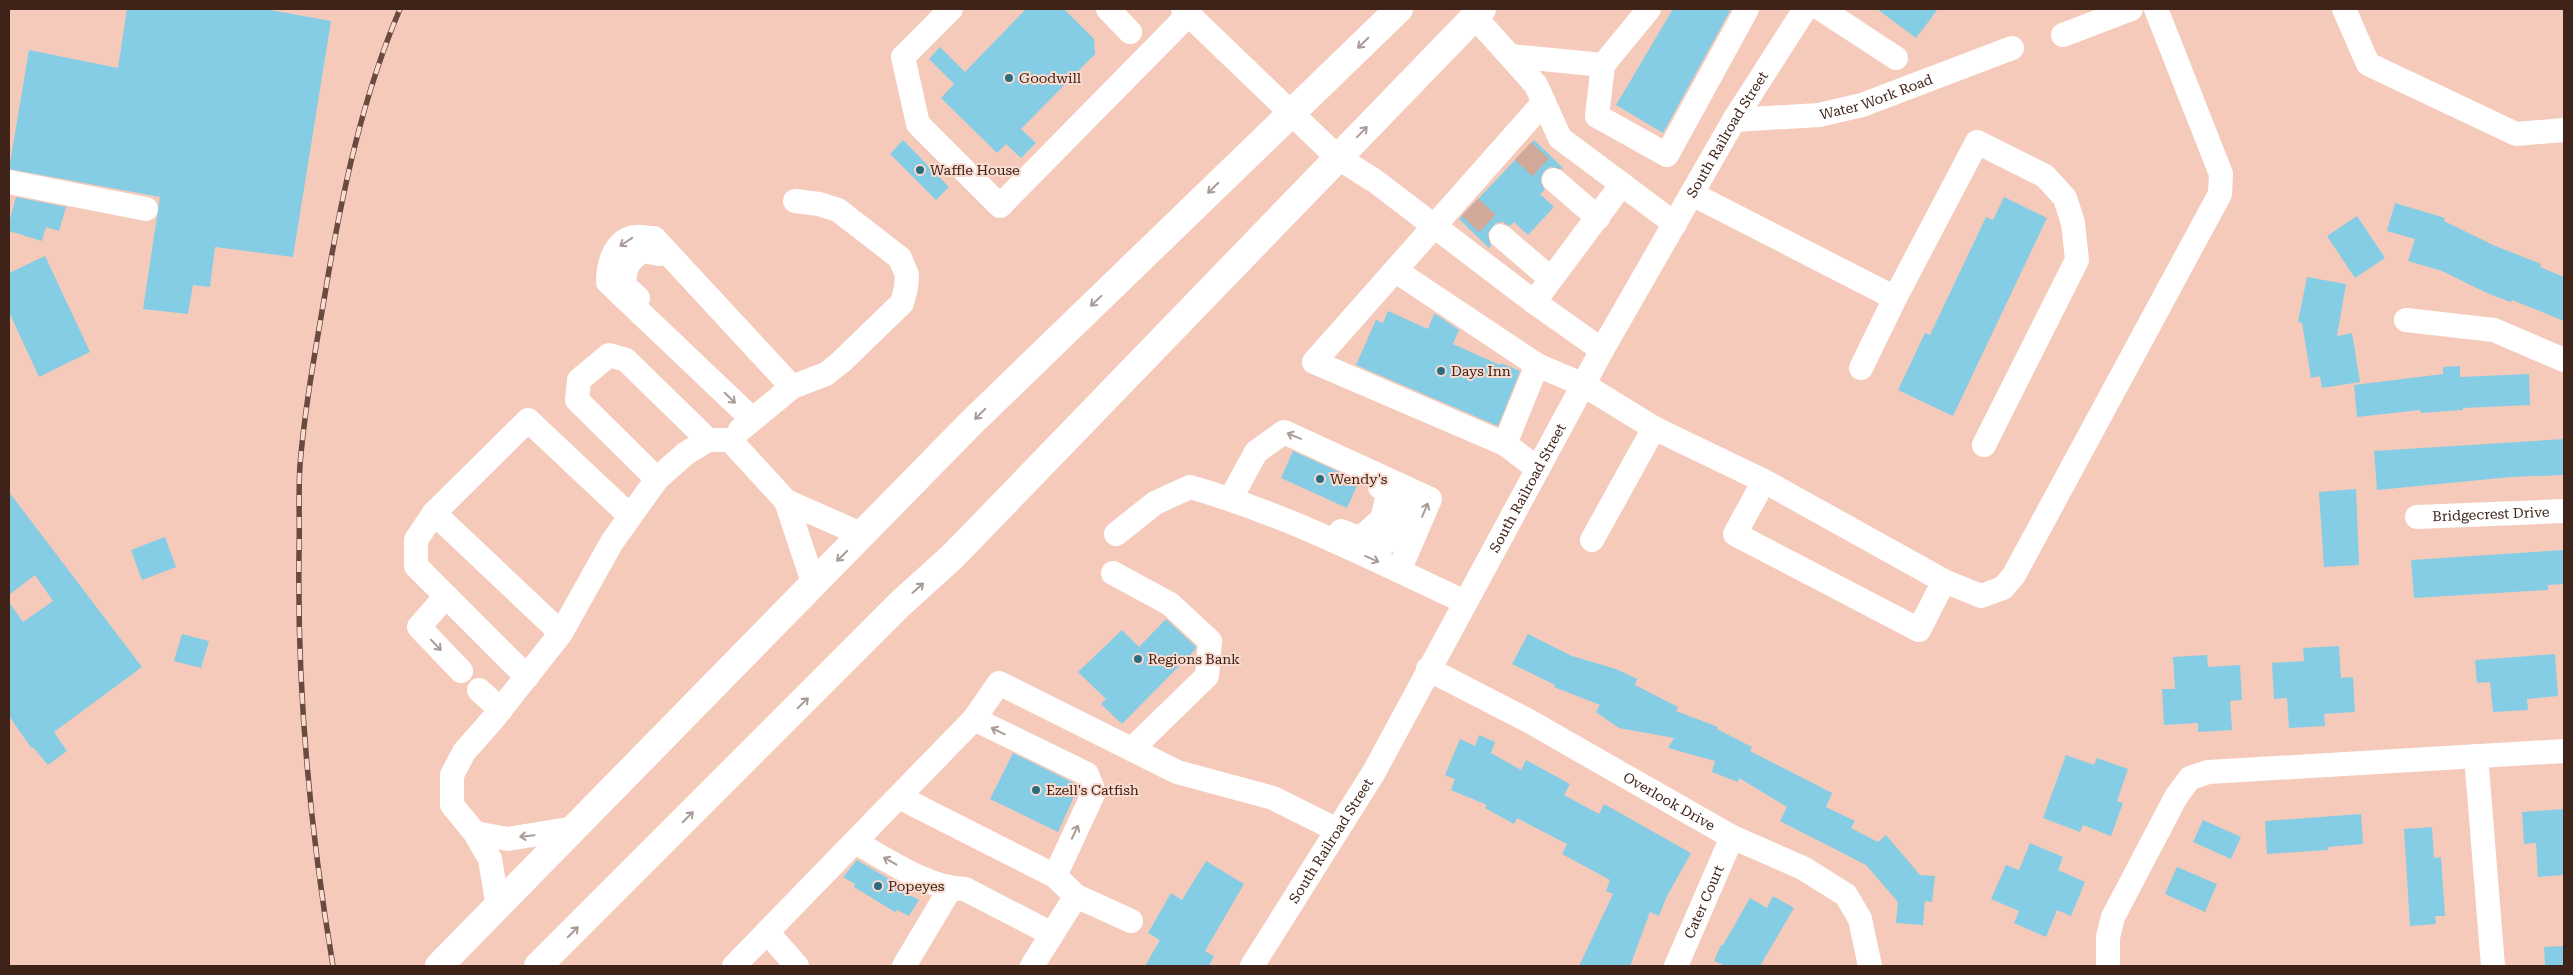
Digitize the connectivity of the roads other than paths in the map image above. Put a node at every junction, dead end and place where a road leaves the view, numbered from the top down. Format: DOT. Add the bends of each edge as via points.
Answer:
graph roads {
  1 [pos="951,9"];
  2 [pos="1108,9"];
  3 [pos="1398,9"];
  4 [pos="1649,9"];
  5 [pos="1747,9"];
  6 [pos="1805,9"];
  7 [pos="1821,9"];
  8 [pos="2131,9"];
  9 [pos="2156,9"];
  10 [pos="2344,9"];
  11 [pos="1186,12"];
  12 [pos="1478,12"];
  13 [pos="1130,32"];
  14 [pos="2063,35"];
  15 [pos="2012,48"];
  16 [pos="1511,56"];
  17 [pos="1896,58"];
  18 [pos="1602,65"];
  19 [pos="1544,102"];
  20 [pos="1291,112"];
  21 [pos="1734,120"];
  22 [pos="2564,130"];
  23 [pos="1337,157"];
  24 [pos="1554,180"];
  25 [pos="9,182"];
  26 [pos="1622,184"];
  27 [pos="1692,194"];
  28 [pos="795,201"];
  29 [pos="146,209"];
  30 [pos="1598,218"];
  31 [pos="1675,224"];
  32 [pos="1434,227"];
  33 [pos="1501,236"];
  34 [pos="1396,271"];
  35 [pos="1552,279"];
  36 [pos="1895,298"];
  37 [pos="1534,302"];
  38 [pos="2406,320"];
  39 [pos="1602,350"];
  40 [pos="2564,360"];
  41 [pos="1537,365"];
  42 [pos="1862,368"];
  43 [pos="1584,385"];
  44 [pos="792,387"];
  45 [pos="751,418"];
  46 [pos="1654,428"];
  47 [pos="719,440"];
  48 [pos="1505,444"];
  49 [pos="1984,446"];
  50 [pos="1320,447"];
  51 [pos="1538,469"];
  52 [pos="657,479"];
  53 [pos="1764,481"];
  54 [pos="1231,498"];
  55 [pos="786,502"];
  56 [pos="2564,511"];
  57 [pos="434,512"];
  58 [pos="630,516"];
  59 [pos="2417,517"];
  60 [pos="1299,526"];
  61 [pos="1116,534"];
  62 [pos="863,535"];
  63 [pos="1592,540"];
  64 [pos="1399,571"];
  65 [pos="1113,573"];
  66 [pos="1944,581"];
  67 [pos="814,585"];
  68 [pos="446,596"];
  69 [pos="1465,602"];
  70 [pos="561,633"];
  71 [pos="1428,669"];
  72 [pos="461,671"];
  73 [pos="527,677"];
  74 [pos="479,690"];
  75 [pos="501,710"];
  76 [pos="974,719"];
  77 [pos="1132,750"];
  78 [pos="2564,751"];
  79 [pos="2476,756"];
  80 [pos="899,797"];
  81 [pos="575,828"];
  82 [pos="1337,830"];
  83 [pos="475,833"];
  84 [pos="1732,837"];
  85 [pos="855,842"];
  86 [pos="1055,876"];
  87 [pos="950,889"];
  88 [pos="1076,896"];
  89 [pos="498,907"];
  90 [pos="1131,920"];
  91 [pos="767,932"];
  92 [pos="1052,934"];
  93 [pos="439,966"];
  94 [pos="538,966"];
  95 [pos="734,966"];
  96 [pos="797,966"];
  97 [pos="904,966"];
  98 [pos="1032,966"];
  99 [pos="1252,966"];
  100 [pos="1676,966"];
  101 [pos="1870,966"];
  102 [pos="2108,966"];
  103 [pos="2493,966"];
  1 -- 11 [label="street" via="903,57 918,124 1000,206"];
  2 -- 13 [label="street"];
  3 -- 20 [label="highway, one-way"];
  4 -- 18 [label="street"];
  5 -- 18 [label="street" via="1667,155 1597,116"];
  6 -- 21 [label="street, South Railroad Street"];
  7 -- 17 [label="street"];
  8 -- 14 [label="street"];
  9 -- 66 [label="street" via="2221,174 2220,194 2014,575 2003,588 1981,596"];
  10 -- 22 [label="street" via="2368,64 2516,134"];
  11 -- 20 [label="street"];
  12 -- 16 [label="street"];
  23 -- 12 [label="highway, one-way"];
  15 -- 21 [label="street, Water Work Road" via="1862,105 1819,115"];
  16 -- 18 [label="street"];
  16 -- 19 [label="street" via="1536,85"];
  19 -- 26 [label="street" via="1560,138"];
  19 -- 32 [label="street" via="1517,145 1465,202"];
  20 -- 23 [label="street"];
  20 -- 62 [label="highway, one-way" via="1044,351"];
  21 -- 27 [label="street, South Railroad Street"];
  23 -- 32 [label="street" via="1375,181"];
  94 -- 23 [label="highway, one-way" via="900,604 953,556"];
  24 -- 30 [label="street"];
  25 -- 29 [label="street"];
  26 -- 30 [label="street"];
  26 -- 31 [label="street"];
  27 -- 31 [label="street, South Railroad Street"];
  27 -- 36 [label="street"];
  28 -- 44 [label="street" via="838,210 900,258 907,276 902,303 841,362 826,374"];
  30 -- 35 [label="street"];
  31 -- 39 [label="street, South Railroad Street"];
  32 -- 34 [label="street"];
  32 -- 37 [label="street"];
  33 -- 35 [label="street"];
  34 -- 41 [label="street"];
  34 -- 48 [label="street" via="1314,362"];
  35 -- 37 [label="street"];
  36 -- 42 [label="street"];
  36 -- 49 [label="street" via="1977,142 2045,176 2065,198 2073,223 2077,260"];
  37 -- 39 [label="street"];
  38 -- 40 [label="street" via="2494,330"];
  39 -- 43 [label="street, South Railroad Street"];
  41 -- 43 [label="street"];
  41 -- 48 [label="street"];
  43 -- 46 [label="street"];
  43 -- 51 [label="street, South Railroad Street"];
  44 -- 45 [label="street"];
  44 -- 45 [label="street, one-way" via="654,238 633,237 617,248 608,266 608,282"];
  45 -- 47 [label="street"];
  46 -- 53 [label="street"];
  46 -- 63 [label="street"];
  47 -- 52 [label="street" via="685,454"];
  47 -- 52 [label="street" via="626,360 609,355 579,380 577,400"];
  47 -- 55 [label="street"];
  48 -- 51 [label="street"];
  50 -- 54 [label="street, one-way" via="1284,432 1256,452"];
  50 -- 60 [label="street" via="1322,457 1396,494 1405,506 1405,521 1396,537 1386,542 1360,539 1320,522"];
  64 -- 50 [label="street, one-way" via="1430,499"];
  51 -- 69 [label="street, South Railroad Street"];
  52 -- 58 [label="street"];
  53 -- 66 [label="street"];
  53 -- 66 [label="street" via="1735,534 1919,630"];
  54 -- 60 [label="street"];
  54 -- 61 [label="street" via="1190,487 1155,503"];
  55 -- 62 [label="street"];
  55 -- 67 [label="street"];
  56 -- 59 [label="street, Bridgecrest Drive"];
  57 -- 58 [label="street" via="528,420"];
  57 -- 68 [label="street" via="416,540 416,566"];
  57 -- 70 [label="street"];
  58 -- 70 [label="street"];
  60 -- 64 [label="street, one-way"];
  62 -- 67 [label="highway, one-way"];
  64 -- 69 [label="street"];
  65 -- 77 [label="street" via="1170,604 1210,641 1206,676"];
  67 -- 81 [label="highway"];
  68 -- 72 [label="street, one-way" via="419,627"];
  68 -- 73 [label="street"];
  69 -- 71 [label="street, South Railroad Street"];
  70 -- 73 [label="street"];
  71 -- 82 [label="street, South Railroad Street" via="1374,772"];
  71 -- 84 [label="street, Overlook Drive" via="1528,720"];
  73 -- 75 [label="street"];
  74 -- 75 [label="street"];
  75 -- 83 [label="street" via="464,752 452,775 452,805"];
  76 -- 77 [label="street" via="999,683"];
  76 -- 80 [label="street"];
  86 -- 76 [label="street, one-way" via="1094,792 1087,774"];
  77 -- 82 [label="street" via="1177,772 1273,798"];
  78 -- 79 [label="street"];
  79 -- 102 [label="street" via="2208,772 2190,778 2176,797 2113,917 2108,938"];
  79 -- 103 [label="street"];
  80 -- 85 [label="street"];
  80 -- 86 [label="street"];
  81 -- 83 [label="street, one-way" via="508,838"];
  81 -- 89 [label="highway"];
  82 -- 99 [label="street, South Railroad Street"];
  83 -- 89 [label="street" via="490,859"];
  84 -- 100 [label="street, Cater Court"];
  84 -- 101 [label="street, Overlook Drive" via="1803,868 1846,894 1860,919"];
  87 -- 85 [label="street, one-way" via="901,868"];
  85 -- 91 [label="street"];
  86 -- 88 [label="street"];
  87 -- 92 [label="street" via="965,889"];
  87 -- 97 [label="street"];
  88 -- 90 [label="street"];
  88 -- 92 [label="street"];
  89 -- 93 [label="highway"];
  91 -- 95 [label="street"];
  91 -- 96 [label="street"];
  92 -- 98 [label="street"];
}
